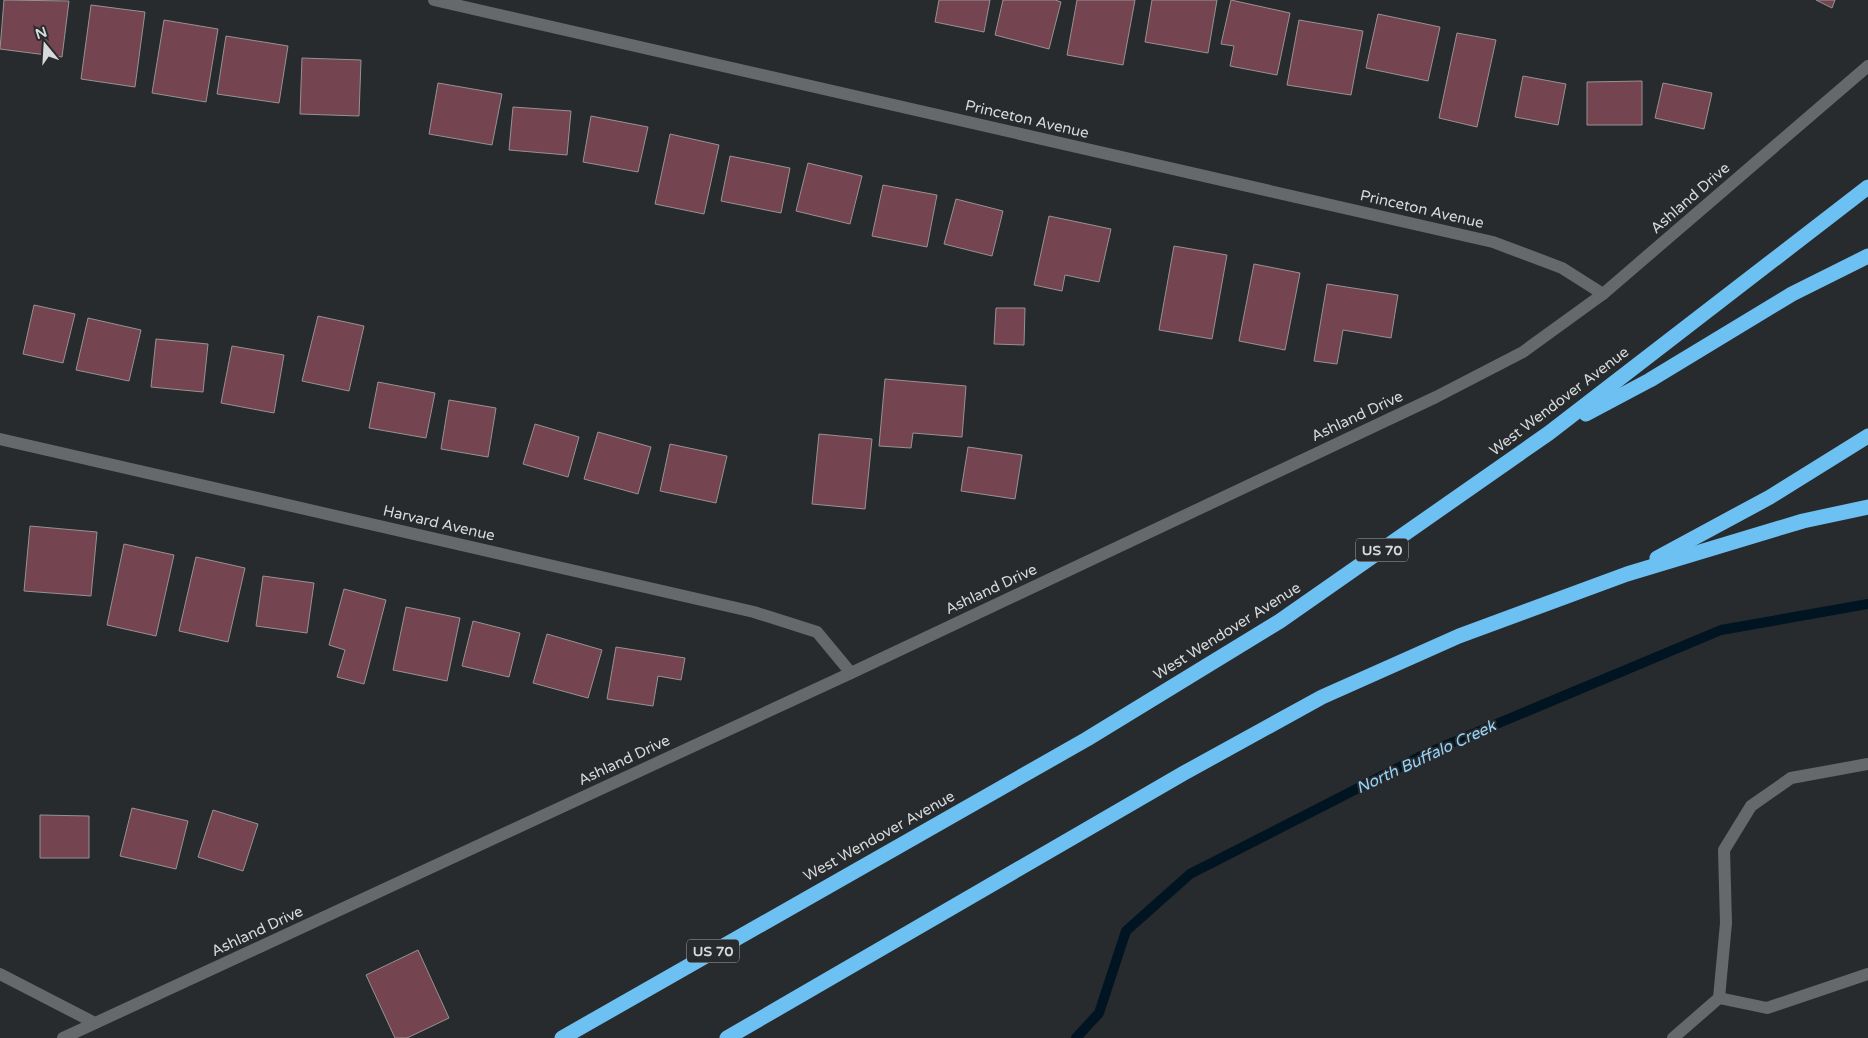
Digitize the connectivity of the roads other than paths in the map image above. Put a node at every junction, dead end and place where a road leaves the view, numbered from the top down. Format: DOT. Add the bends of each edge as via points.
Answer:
graph roads {
  1 [pos="434,0"];
  2 [pos="1868,66"];
  3 [pos="1868,187"];
  4 [pos="1868,256"];
  5 [pos="1604,294"];
  6 [pos="1549,433"];
  7 [pos="1868,436"];
  8 [pos="0,438"];
  9 [pos="1868,506"];
  10 [pos="1627,574"];
  11 [pos="851,673"];
  12 [pos="1868,764"];
  13 [pos="0,974"];
  14 [pos="1868,974"];
  15 [pos="1719,998"];
  16 [pos="96,1023"];
  17 [pos="63,1038"];
  18 [pos="562,1038"];
  19 [pos="727,1038"];
  20 [pos="1673,1038"];
  1 -- 5 [label="street, Princeton Avenue" via="1493,242 1562,268"];
  2 -- 5 [label="street, Ashland Drive"];
  3 -- 6 [label="highway, West Wendover Avenue / US 70"];
  4 -- 6 [label="highway" via="1792,294 1650,380"];
  5 -- 11 [label="street, Ashland Drive" via="1523,352 1436,397"];
  6 -- 18 [label="highway, West Wendover Avenue / US 70" via="1280,621 1104,729"];
  7 -- 10 [label="highway" via="1770,497"];
  8 -- 11 [label="street, Harvard Avenue" via="754,612 817,632"];
  9 -- 10 [label="highway" via="1803,520"];
  10 -- 19 [label="highway" via="1458,636 1322,697 1184,773"];
  11 -- 16 [label="street, Ashland Drive"];
  12 -- 15 [label="street" via="1791,778 1752,806 1724,850 1726,923"];
  13 -- 16 [label="street"];
  14 -- 15 [label="street" via="1767,1008"];
  15 -- 20 [label="street"];
  16 -- 17 [label="street, Ashland Drive"];
}
